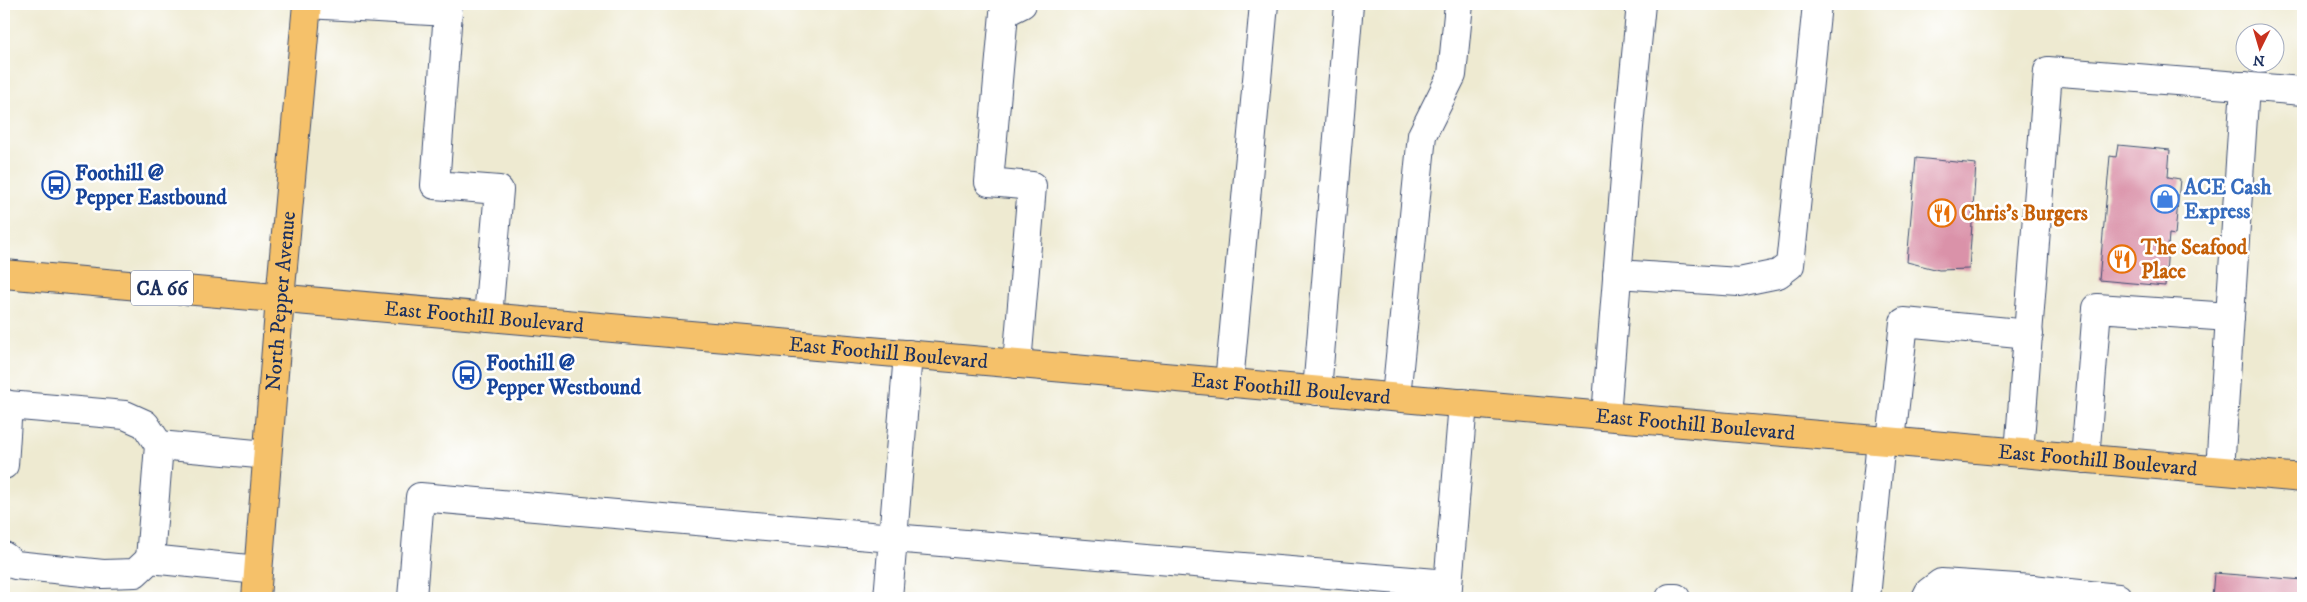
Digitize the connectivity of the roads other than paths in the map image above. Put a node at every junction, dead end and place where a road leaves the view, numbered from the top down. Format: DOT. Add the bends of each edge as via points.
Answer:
graph roads {
  1 [pos="307,4"];
  2 [pos="1022,4"];
  3 [pos="1264,4"];
  4 [pos="1349,4"];
  5 [pos="1459,4"];
  6 [pos="1642,4"];
  7 [pos="1817,4"];
  8 [pos="2245,86"];
  9 [pos="2303,91"];
  10 [pos="4,274"];
  11 [pos="1617,274"];
  12 [pos="280,299"];
  13 [pos="488,317"];
  14 [pos="2230,317"];
  15 [pos="2029,334"];
  16 [pos="908,354"];
  17 [pos="1017,364"];
  18 [pos="1229,383"];
  19 [pos="1317,390"];
  20 [pos="1396,398"];
  21 [pos="1463,403"];
  22 [pos="6,404"];
  23 [pos="1606,416"];
  24 [pos="1886,441"];
  25 [pos="158,445"];
  26 [pos="2019,452"];
  27 [pos="267,455"];
  28 [pos="2085,459"];
  29 [pos="4,464"];
  30 [pos="2220,470"];
  31 [pos="2303,478"];
  32 [pos="893,538"];
  33 [pos="4,556"];
  34 [pos="150,559"];
  35 [pos="258,570"];
  36 [pos="1448,591"];
  37 [pos="2031,594"];
  38 [pos="256,598"];
  39 [pos="412,598"];
  40 [pos="888,598"];
  41 [pos="1670,598"];
  42 [pos="1676,598"];
  43 [pos="1866,598"];
  44 [pos="1926,598"];
  45 [pos="2118,598"];
  1 -- 12 [label="main road, North Pepper Avenue"];
  1 -- 13 [label="lane" via="448,12 435,185 498,190"];
  2 -- 17 [label="lane" via="1004,13 989,182 1032,186"];
  3 -- 18 [label="lane"];
  4 -- 19 [label="lane"];
  5 -- 20 [label="lane" via="1452,75 1422,136"];
  6 -- 11 [label="lane" via="1628,127"];
  7 -- 11 [label="lane" via="1790,265 1778,274 1739,282"];
  8 -- 9 [label="lane"];
  8 -- 14 [label="lane"];
  8 -- 15 [label="lane" via="2048,71"];
  10 -- 12 [label="main road, CA 66"];
  11 -- 23 [label="lane"];
  12 -- 13 [label="main road, East Foothill Boulevard"];
  12 -- 27 [label="main road, North Pepper Avenue"];
  13 -- 16 [label="main road, East Foothill Boulevard"];
  14 -- 28 [label="lane" via="2098,308"];
  14 -- 30 [label="lane"];
  15 -- 24 [label="lane" via="1904,322"];
  15 -- 26 [label="lane"];
  16 -- 17 [label="main road, East Foothill Boulevard"];
  16 -- 32 [label="lane"];
  17 -- 18 [label="main road, East Foothill Boulevard"];
  18 -- 19 [label="main road, East Foothill Boulevard"];
  19 -- 20 [label="main road, East Foothill Boulevard"];
  20 -- 21 [label="main road, East Foothill Boulevard"];
  21 -- 23 [label="main road, East Foothill Boulevard"];
  21 -- 36 [label="lane"];
  22 -- 25 [label="lane" via="125,415 145,424"];
  22 -- 29 [label="lane"];
  23 -- 24 [label="main road, East Foothill Boulevard"];
  24 -- 26 [label="main road, East Foothill Boulevard"];
  24 -- 43 [label="lane"];
  25 -- 27 [label="lane"];
  25 -- 34 [label="lane"];
  26 -- 28 [label="main road, East Foothill Boulevard"];
  27 -- 35 [label="main road, North Pepper Avenue"];
  28 -- 30 [label="main road, East Foothill Boulevard"];
  30 -- 31 [label="main road, East Foothill Boulevard"];
  32 -- 36 [label="lane"];
  32 -- 39 [label="lane" via="420,497"];
  32 -- 40 [label="lane"];
  33 -- 34 [label="lane" via="15,565 102,574 135,573"];
  34 -- 35 [label="lane"];
  35 -- 38 [label="main road, North Pepper Avenue"];
  37 -- 44 [label="lane" via="1941,583"];
  37 -- 45 [label="lane"];
  41 -- 42 [label="lane"];
}
